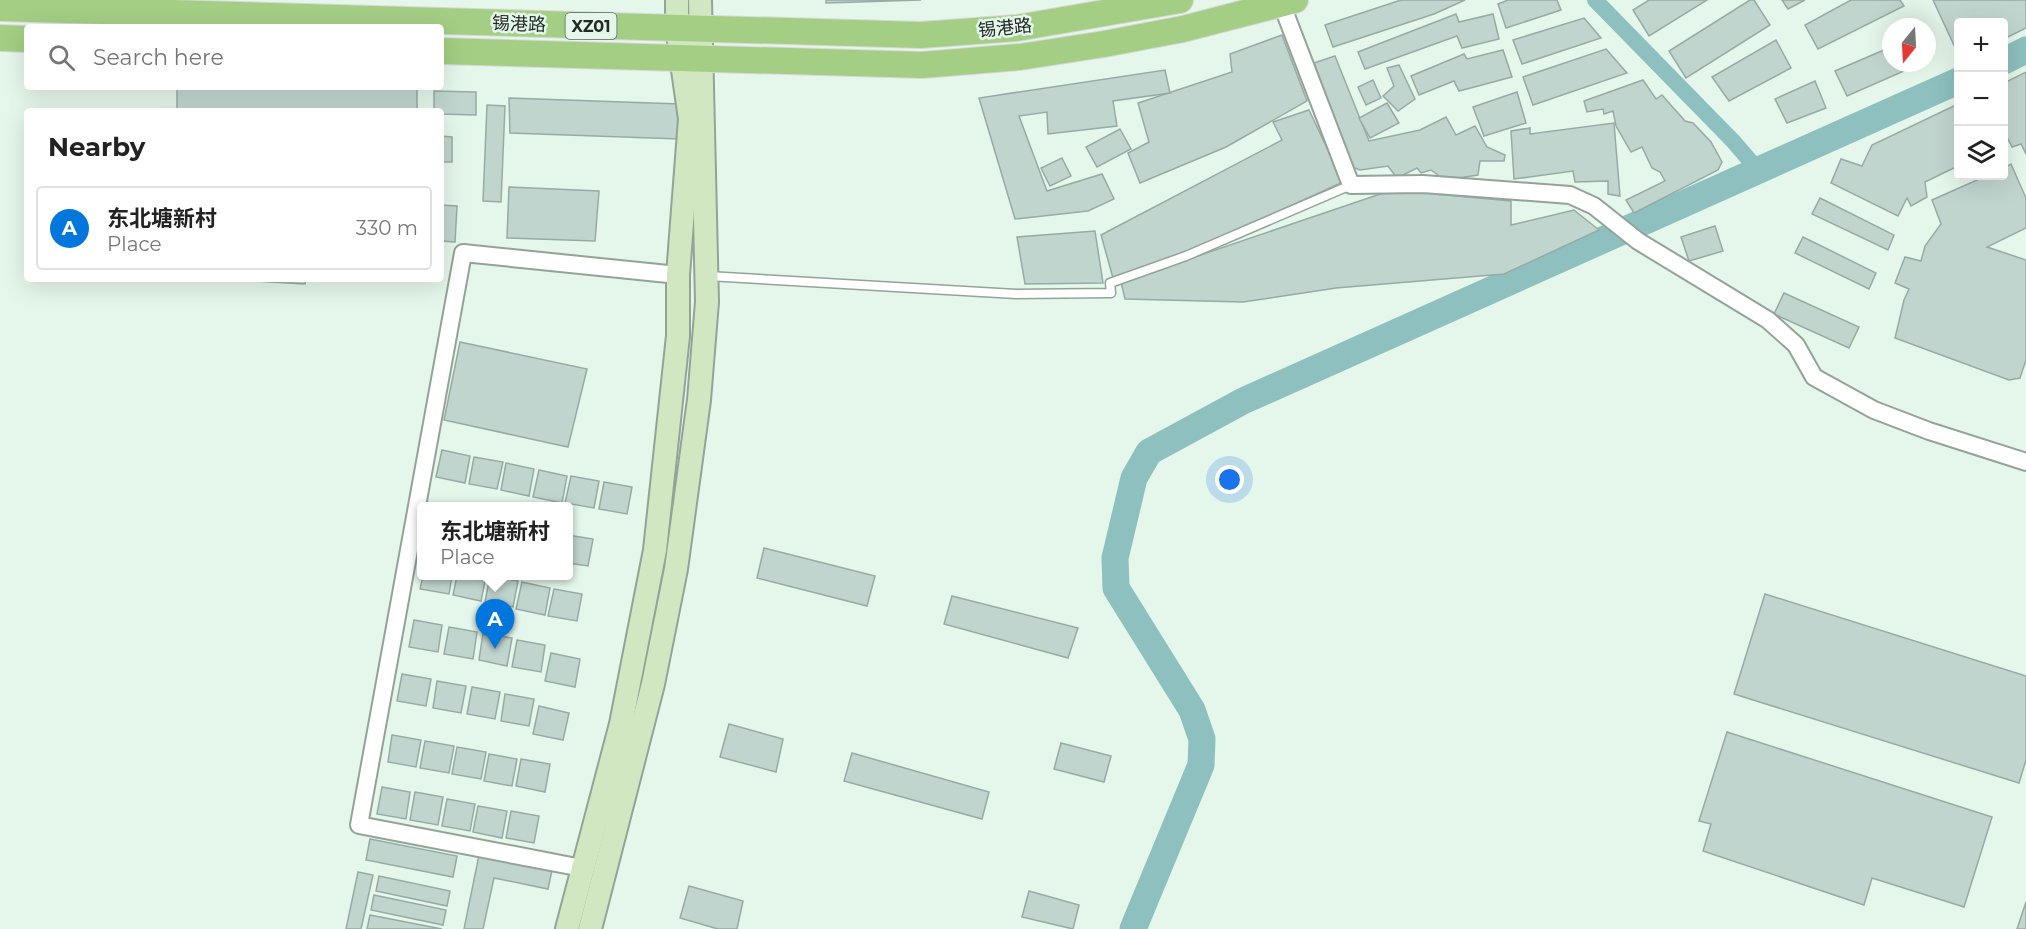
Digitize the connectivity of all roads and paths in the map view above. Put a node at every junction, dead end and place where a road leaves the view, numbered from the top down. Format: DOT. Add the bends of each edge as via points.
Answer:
graph roads {
  1 [pos="677,0"];
  2 [pos="700,0"];
  3 [pos="1180,0"];
  4 [pos="1288,2"];
  5 [pos="0,8"];
  6 [pos="689,29"];
  7 [pos="0,38"];
  8 [pos="24,39"];
  9 [pos="444,51"];
  10 [pos="692,59"];
  11 [pos="1351,185"];
  12 [pos="678,274"];
  13 [pos="707,276"];
  14 [pos="2026,462"];
  15 [pos="417,502"];
  16 [pos="417,504"];
  17 [pos="582,868"];
  18 [pos="567,929"];
  19 [pos="590,929"];
  1 -- 6 [label="street"];
  2 -- 6 [label="street"];
  3 -- 6 [label="main road, 锡港路 / XZ01" via="1017,28 921,35"];
  4 -- 10 [label="main road, 锡港路 / XZ01" via="1183,30 1020,57 922,65"];
  4 -- 11 [label="street"];
  5 -- 6 [label="main road, 锡港路 / XZ01"];
  6 -- 10 [label="street"];
  7 -- 8 [label="main road"];
  9 -- 10 [label="main road, 锡港路 / XZ01"];
  10 -- 12 [label="street"];
  10 -- 13 [label="street"];
  11 -- 13 [label="lane" via="1186,256 1110,283 1111,293 1016,294"];
  11 -- 14 [label="street" via="1423,184 1570,195 1594,206 1638,241 1768,320 1796,345 1814,377 1874,410"];
  12 -- 15 [label="street" via="463,253"];
  12 -- 17 [label="street" via="678,336 655,550 621,724"];
  13 -- 19 [label="street" via="699,400 676,569 653,684"];
  16 -- 17 [label="street" via="358,825"];
  17 -- 18 [label="street"];
}
